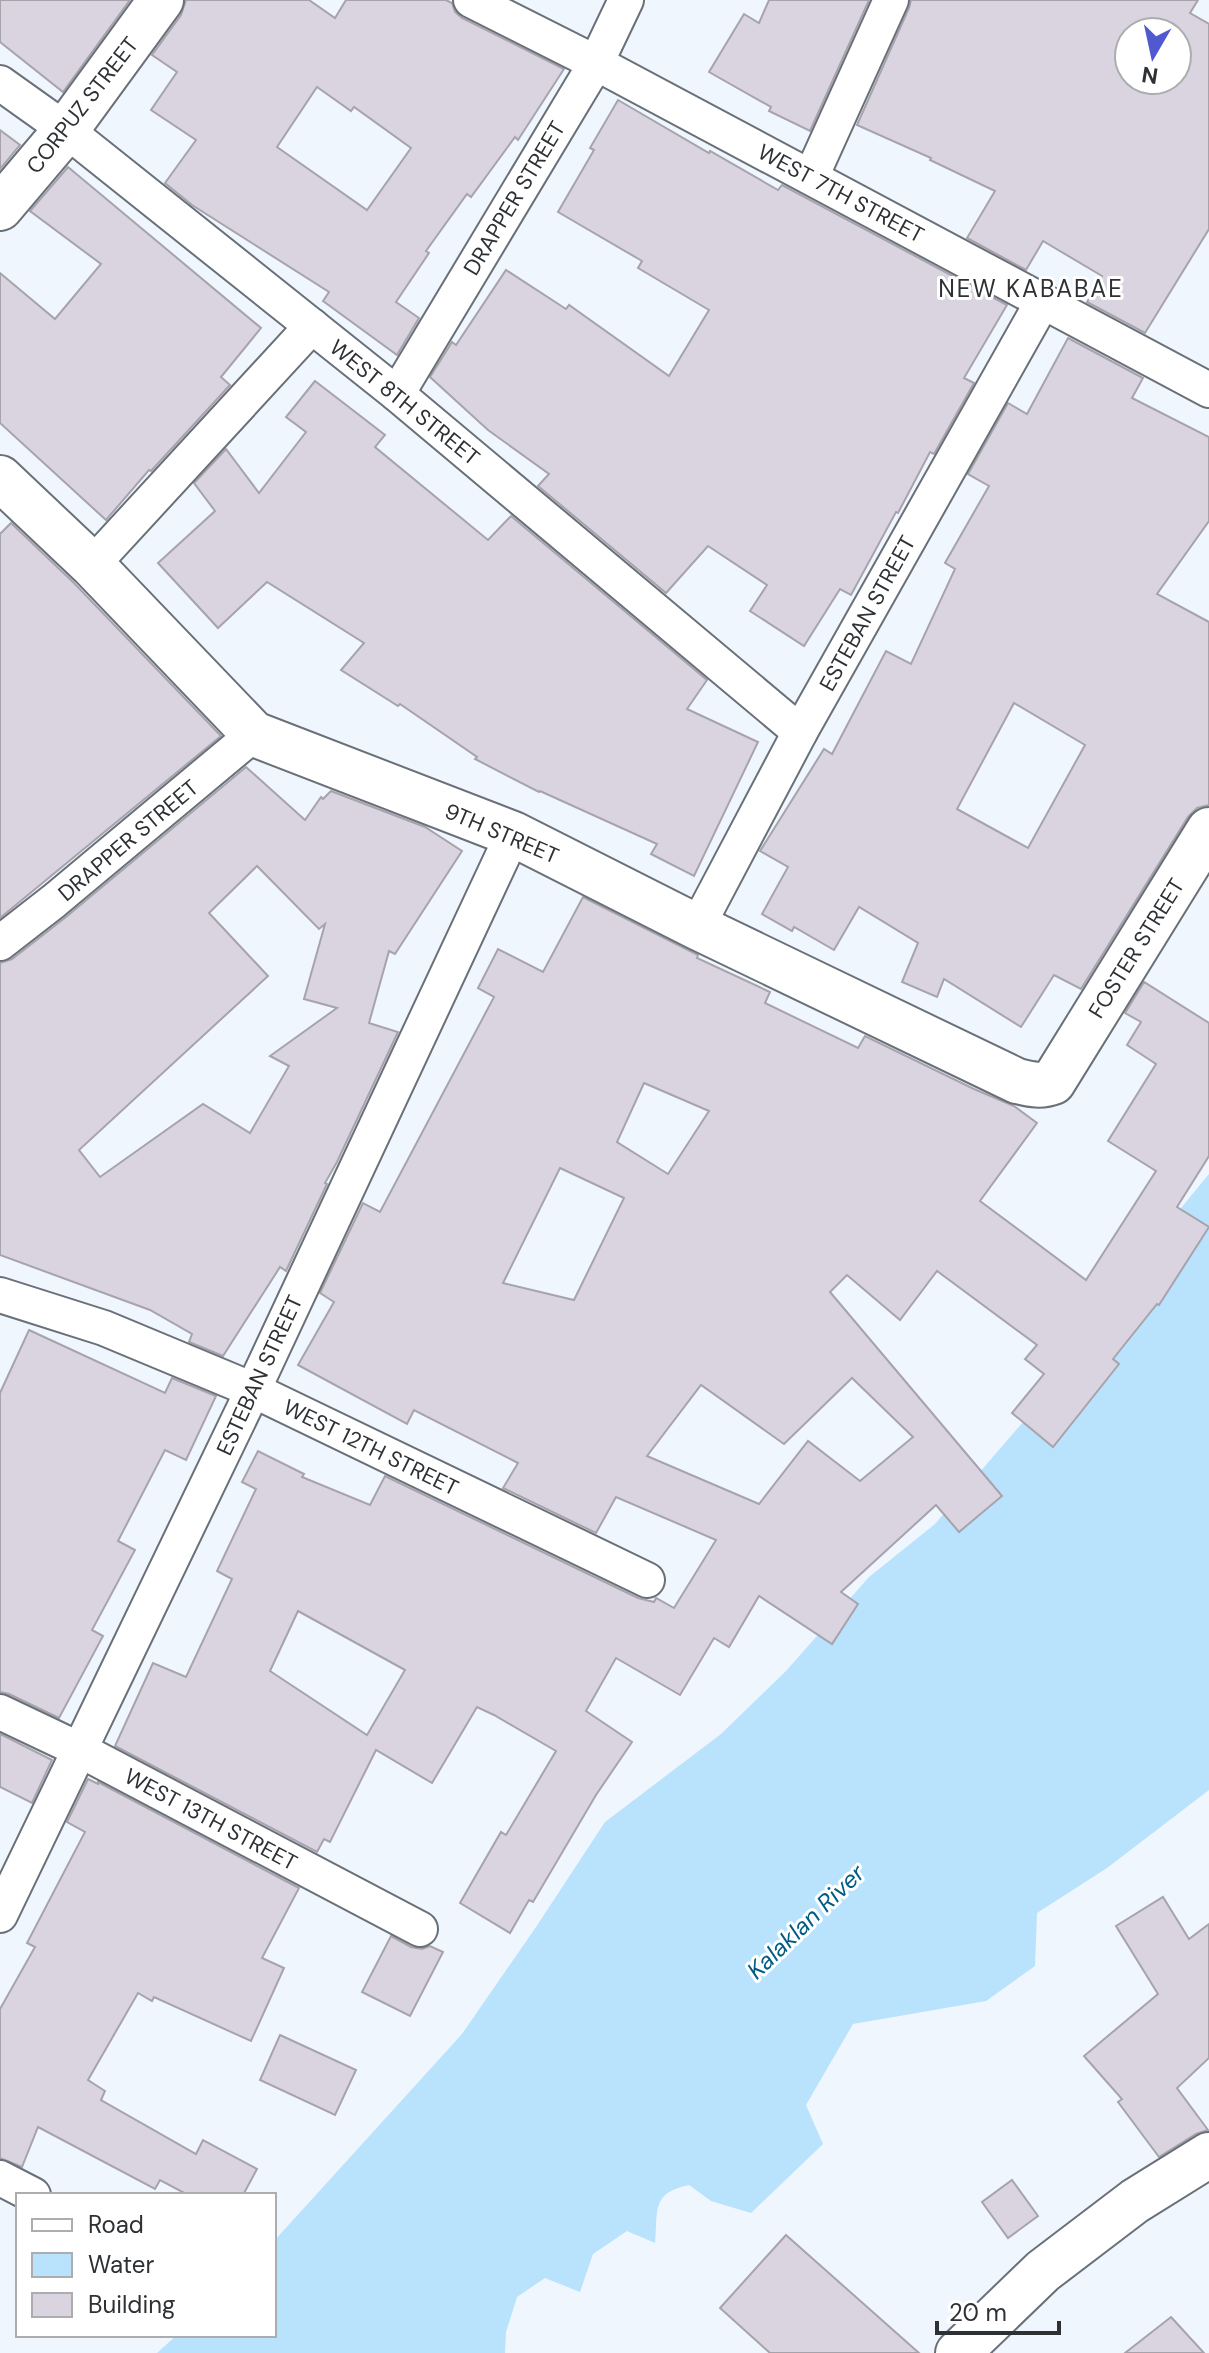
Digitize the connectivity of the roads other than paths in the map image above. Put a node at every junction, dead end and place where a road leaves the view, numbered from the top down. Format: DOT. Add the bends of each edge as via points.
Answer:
graph roads {
  1 [pos="161,0"];
  2 [pos="471,0"];
  3 [pos="626,0"];
  4 [pos="891,0"];
  5 [pos="596,63"];
  6 [pos="0,83"];
  7 [pos="66,130"];
  8 [pos="811,177"];
  9 [pos="0,208"];
  10 [pos="1043,301"];
  11 [pos="312,326"];
  12 [pos="1209,390"];
  13 [pos="397,394"];
  14 [pos="0,478"];
  15 [pos="92,565"];
  16 [pos="800,732"];
  17 [pos="254,734"];
  18 [pos="1209,830"];
  19 [pos="513,834"];
  20 [pos="697,927"];
  21 [pos="0,943"];
  22 [pos="1063,1065"];
  23 [pos="0,1295"];
  24 [pos="253,1390"];
  25 [pos="647,1580"];
  26 [pos="0,1712"];
  27 [pos="78,1749"];
  28 [pos="0,1915"];
  29 [pos="420,1929"];
  30 [pos="1209,2155"];
  31 [pos="0,2178"];
  32 [pos="29,2193"];
  33 [pos="958,2353"];
  1 -- 7 [label="street, CORPUZ STREET"];
  2 -- 5 [label="street, WEST 7TH STREET"];
  3 -- 5 [label="street, DRAPPER STREET"];
  4 -- 8 [label="street"];
  5 -- 8 [label="street, WEST 7TH STREET"];
  5 -- 13 [label="street, DRAPPER STREET"];
  6 -- 7 [label="street, WEST 8TH STREET"];
  7 -- 9 [label="street, CORPUZ STREET"];
  7 -- 11 [label="street, WEST 8TH STREET"];
  8 -- 10 [label="street, WEST 7TH STREET"];
  10 -- 12 [label="street, WEST 7TH STREET"];
  10 -- 16 [label="street, ESTEBAN STREET"];
  11 -- 13 [label="street, WEST 8TH STREET"];
  11 -- 15 [label="street"];
  13 -- 16 [label="street, WEST 8TH STREET"];
  14 -- 15 [label="street, 9TH STREET"];
  15 -- 17 [label="street, 9TH STREET"];
  16 -- 20 [label="street, ESTEBAN STREET"];
  17 -- 19 [label="street, 9TH STREET"];
  17 -- 21 [label="street, DRAPPER STREET"];
  18 -- 22 [label="street, FOSTER STREET"];
  19 -- 20 [label="street, 9TH STREET"];
  19 -- 24 [label="street, ESTEBAN STREET"];
  20 -- 22 [label="street, 9TH STREET" via="1017,1081 1046,1085"];
  23 -- 24 [label="street, WEST 12TH STREET" via="104,1328"];
  24 -- 25 [label="street, WEST 12TH STREET"];
  24 -- 27 [label="street, ESTEBAN STREET"];
  26 -- 27 [label="street, WEST 13TH STREET"];
  27 -- 28 [label="street, ESTEBAN STREET"];
  27 -- 29 [label="street, WEST 13TH STREET"];
  30 -- 33 [label="street" via="1135,2201 1043,2271"];
  31 -- 32 [label="street"];
}
